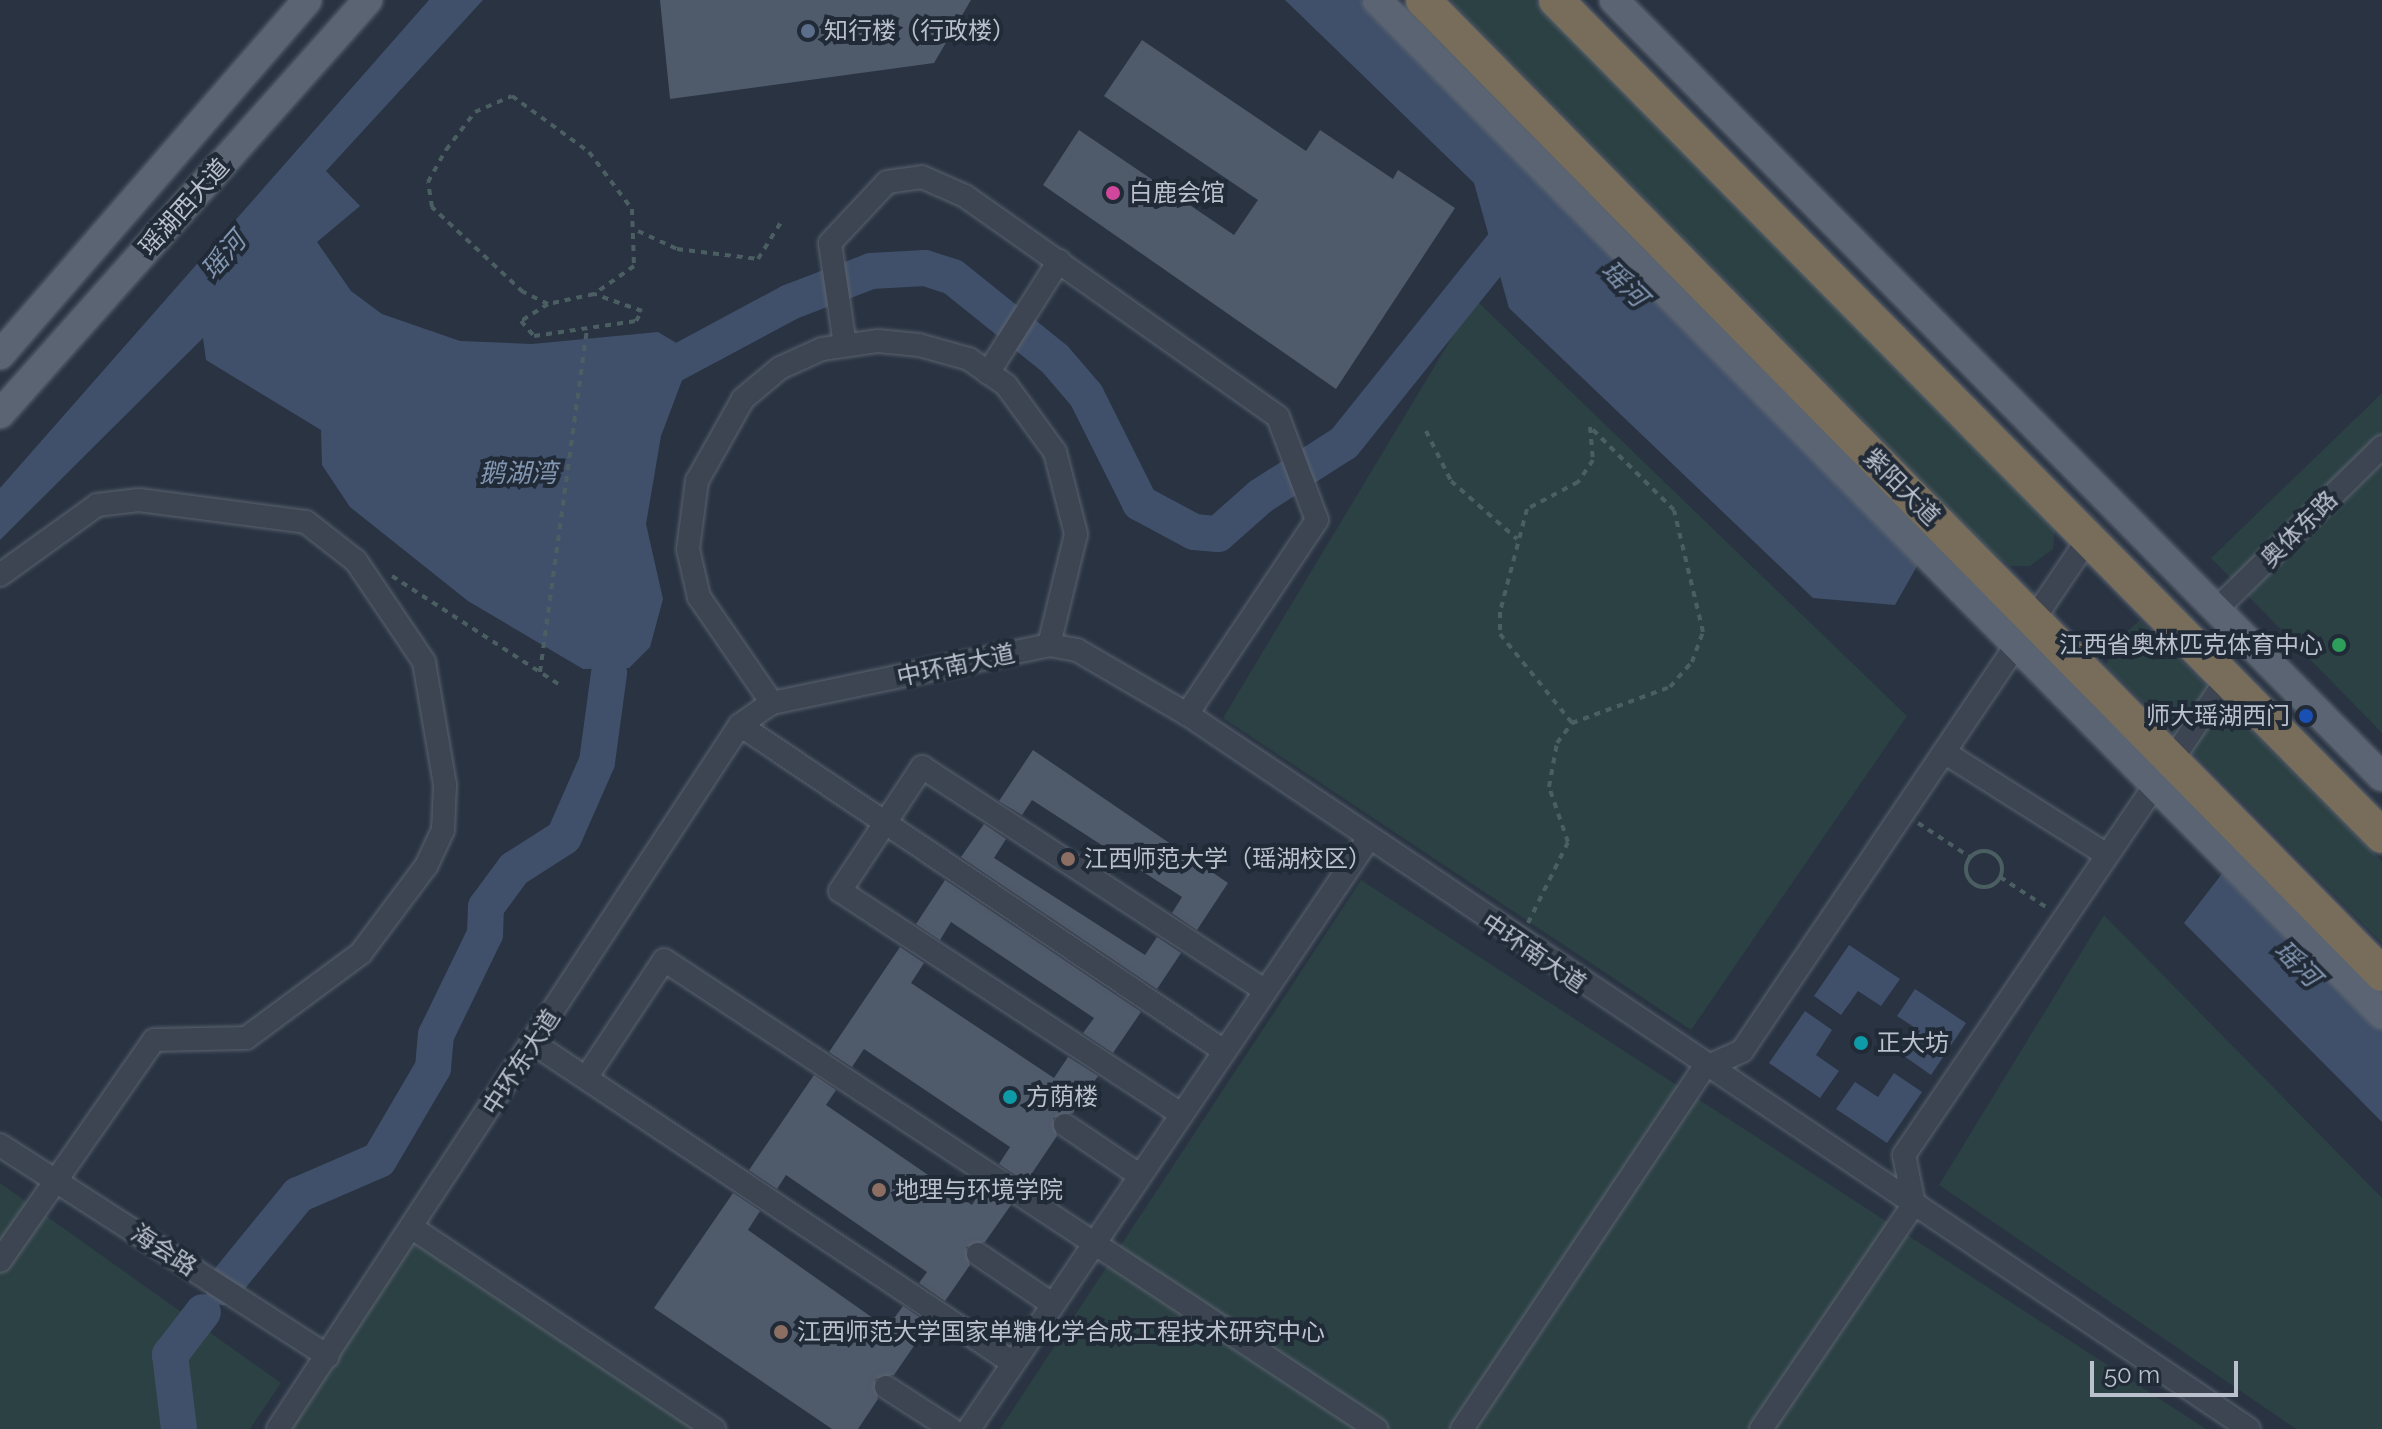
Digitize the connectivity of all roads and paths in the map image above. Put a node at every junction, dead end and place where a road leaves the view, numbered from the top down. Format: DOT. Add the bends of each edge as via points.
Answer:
graph roads {
  1 [pos="307,0"];
  2 [pos="368,0"];
  3 [pos="1377,0"];
  4 [pos="1423,0"];
  5 [pos="1556,0"];
  6 [pos="1614,0"];
  7 [pos="783,219"];
  8 [pos="638,231"];
  9 [pos="1059,261"];
  10 [pos="594,294"];
  11 [pos="548,304"];
  12 [pos="587,331"];
  13 [pos="845,345"];
  14 [pos="0,355"];
  15 [pos="988,373"];
  16 [pos="0,414"];
  17 [pos="1426,431"];
  18 [pos="2382,447"];
  19 [pos="1517,539"];
  20 [pos="2088,539"];
  21 [pos="356,561"];
  22 [pos="0,575"];
  23 [pos="2216,610"];
  24 [pos="2025,633"];
  25 [pos="1049,645"];
  26 [pos="540,672"];
  27 [pos="2227,679"];
  28 [pos="560,685"];
  29 [pos="772,703"];
  30 [pos="1187,714"];
  31 [pos="1572,723"];
  32 [pos="740,725"];
  33 [pos="1944,752"];
  34 [pos="2164,773"];
  35 [pos="2382,777"];
  36 [pos="1903,813"];
  37 [pos="885,823"];
  38 [pos="2382,836"];
  39 [pos="1367,841"];
  40 [pos="2107,855"];
  41 [pos="1970,857"];
  42 [pos="2000,877"];
  43 [pos="2065,919"];
  44 [pos="1518,943"];
  45 [pos="2382,974"];
  46 [pos="1265,991"];
  47 [pos="2382,1014"];
  48 [pos="533,1043"];
  49 [pos="1224,1051"];
  50 [pos="1704,1068"];
  51 [pos="586,1078"];
  52 [pos="1181,1114"];
  53 [pos="1065,1125"];
  54 [pos="0,1145"];
  55 [pos="1139,1175"];
  56 [pos="56,1181"];
  57 [pos="1914,1204"];
  58 [pos="414,1229"];
  59 [pos="1091,1246"];
  60 [pos="978,1254"];
  61 [pos="0,1261"];
  62 [pos="1052,1304"];
  63 [pos="328,1356"];
  64 [pos="1013,1363"];
  65 [pos="886,1387"];
  66 [pos="278,1429"];
  67 [pos="714,1429"];
  68 [pos="951,1429"];
  69 [pos="969,1429"];
  70 [pos="1376,1429"];
  71 [pos="1462,1429"];
  72 [pos="1761,1429"];
  73 [pos="2249,1429"];
  1 -- 14 [label="main road, 瑶湖西大道"];
  2 -- 16 [label="main road, 瑶湖西大道"];
  3 -- 24 [label="main road"];
  4 -- 24 [label="highway, 紫阳大道"];
  5 -- 20 [label="highway"];
  6 -- 23 [label="main road"];
  7 -- 8 [label="path" via="758,259 677,249"];
  8 -- 10 [label="path" via="634,266"];
  8 -- 11 [label="path" via="632,209 589,152 533,106 512,96 475,112 428,182 432,207 493,269"];
  9 -- 13 [label="street" via="965,196 922,177 887,182 830,243"];
  9 -- 15 [label="street"];
  9 -- 30 [label="street" via="1278,417 1317,520"];
  10 -- 11 [label="path"];
  10 -- 12 [label="path" via="642,311 636,321"];
  11 -- 12 [label="path" via="521,321 534,336"];
  12 -- 26 [label="path"];
  13 -- 15 [label="street" via="919,345"];
  13 -- 29 [label="street" via="780,368 743,399 697,481 688,549 699,597"];
  15 -- 25 [label="street" via="1055,452 1076,534"];
  17 -- 19 [label="path" via="1451,481"];
  18 -- 23 [label="street, 奥体东路"];
  19 -- 31 [label="path" via="1500,634"];
  19 -- 31 [label="path" via="1527,509 1578,482 1593,460 1590,427 1674,510 1703,632 1692,662 1670,687"];
  20 -- 24 [label="street"];
  20 -- 27 [label="highway"];
  21 -- 22 [label="street" via="306,522 139,500 97,505"];
  21 -- 26 [label="path" via="397,578"];
  21 -- 56 [label="street" via="424,662 437,709 443,830 426,866 361,953 287,1013 246,1038 154,1040"];
  23 -- 35 [label="main road"];
  24 -- 33 [label="street"];
  24 -- 34 [label="highway, 紫阳大道"];
  25 -- 29 [label="street, 中环南大道"];
  25 -- 30 [label="street, 中环南大道" via="1077,650"];
  26 -- 28 [label="path"];
  27 -- 34 [label="street"];
  27 -- 38 [label="highway"];
  29 -- 32 [label="street, 中环东大道"];
  30 -- 39 [label="street, 中环南大道"];
  31 -- 44 [label="path" via="1548,764 1568,842"];
  32 -- 37 [label="street"];
  32 -- 48 [label="street, 中环东大道"];
  33 -- 36 [label="street"];
  33 -- 40 [label="street"];
  34 -- 40 [label="street"];
  34 -- 45 [label="highway, 紫阳大道"];
  34 -- 47 [label="main road"];
  36 -- 41 [label="path"];
  36 -- 50 [label="street" via="1742,1051"];
  37 -- 46 [label="street" via="922,767"];
  37 -- 49 [label="street"];
  37 -- 52 [label="street" via="840,891"];
  39 -- 44 [label="street, 中环南大道"];
  39 -- 46 [label="street"];
  40 -- 43 [label="street"];
  41 -- 42 [label="path" via="1994,854"];
  41 -- 42 [label="path" via="1972,883 1989,886"];
  42 -- 43 [label="path"];
  43 -- 57 [label="street" via="1904,1155"];
  44 -- 50 [label="street, 中环南大道"];
  46 -- 49 [label="street"];
  48 -- 51 [label="street"];
  48 -- 58 [label="street, 中环东大道"];
  49 -- 52 [label="street"];
  50 -- 57 [label="street, 中环南大道"];
  50 -- 71 [label="street"];
  51 -- 59 [label="street" via="664,960"];
  51 -- 64 [label="street"];
  52 -- 55 [label="street"];
  53 -- 55 [label="street"];
  54 -- 56 [label="street, 海会路"];
  55 -- 59 [label="street"];
  56 -- 61 [label="street"];
  56 -- 63 [label="street, 海会路"];
  57 -- 72 [label="street"];
  57 -- 73 [label="street, 中环南大道"];
  58 -- 63 [label="street, 中环东大道"];
  58 -- 67 [label="street"];
  59 -- 62 [label="street"];
  59 -- 70 [label="street"];
  60 -- 62 [label="street"];
  62 -- 64 [label="street"];
  63 -- 66 [label="street, 中环东大道"];
  64 -- 69 [label="street"];
  65 -- 68 [label="street"];
}
